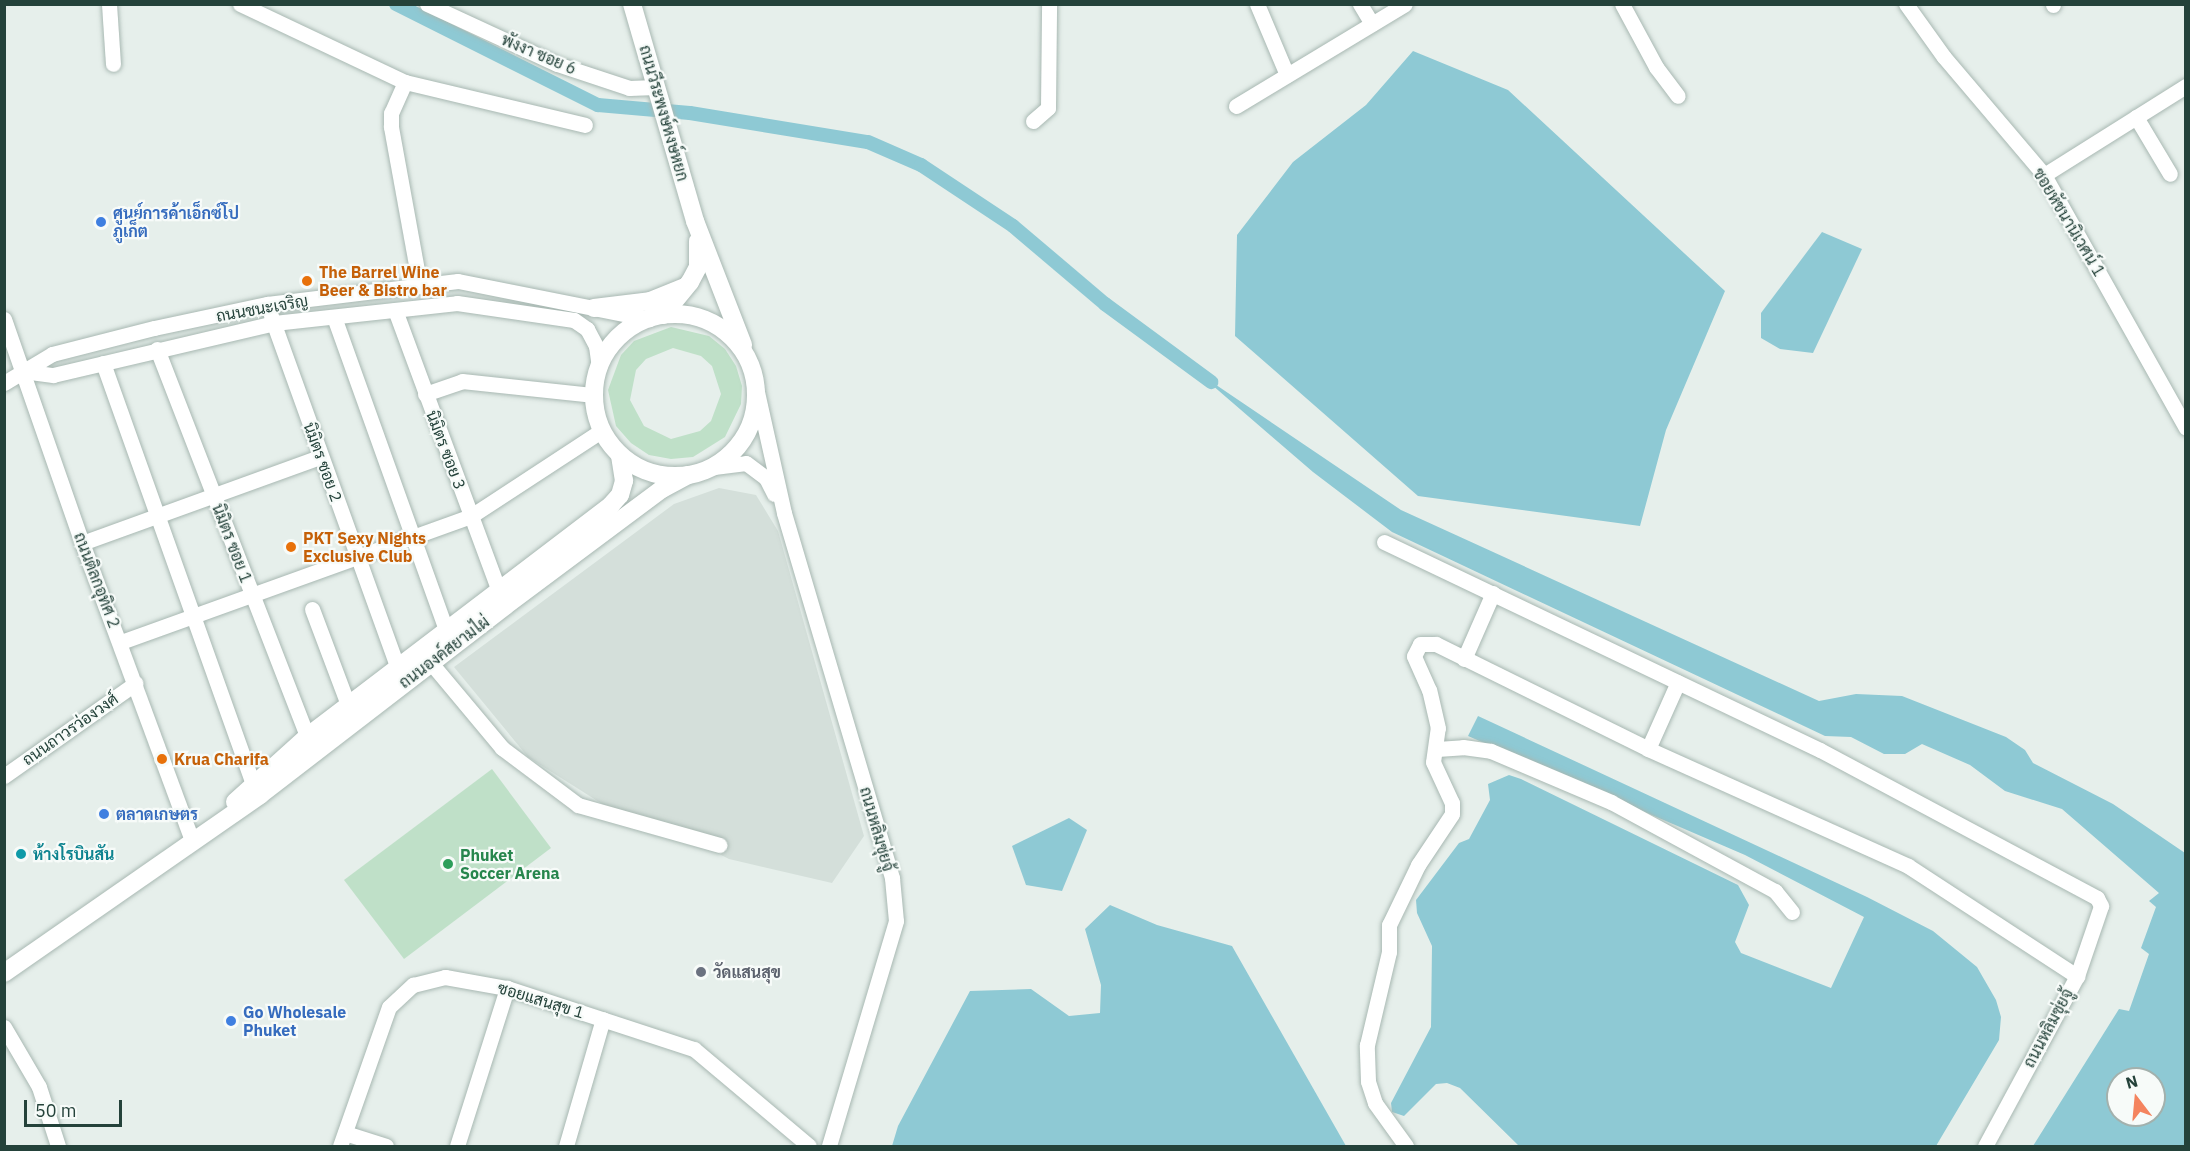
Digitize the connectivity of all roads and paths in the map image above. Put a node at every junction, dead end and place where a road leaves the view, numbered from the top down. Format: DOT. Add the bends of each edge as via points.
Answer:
graph roads {
  1 [pos="109,4"];
  2 [pos="240,4"];
  3 [pos="427,4"];
  4 [pos="632,4"];
  5 [pos="1049,4"];
  6 [pos="1257,4"];
  7 [pos="1360,4"];
  8 [pos="1405,4"];
  9 [pos="1622,4"];
  10 [pos="1906,4"];
  11 [pos="1372,24"];
  12 [pos="114,64"];
  13 [pos="1287,75"];
  14 [pos="405,82"];
  15 [pos="2186,86"];
  16 [pos="657,91"];
  17 [pos="1678,96"];
  18 [pos="1236,106"];
  19 [pos="2136,117"];
  20 [pos="1033,121"];
  21 [pos="585,126"];
  22 [pos="2170,174"];
  23 [pos="2044,175"];
  24 [pos="695,220"];
  25 [pos="688,285"];
  26 [pos="420,286"];
  27 [pos="267,304"];
  28 [pos="594,308"];
  29 [pos="394,310"];
  30 [pos="334,317"];
  31 [pos="656,317"];
  32 [pos="4,319"];
  33 [pos="274,323"];
  34 [pos="157,349"];
  35 [pos="748,360"];
  36 [pos="103,363"];
  37 [pos="599,367"];
  38 [pos="23,371"];
  39 [pos="4,383"];
  40 [pos="755,383"];
  41 [pos="425,394"];
  42 [pos="594,395"];
  43 [pos="2186,428"];
  44 [pos="601,430"];
  45 [pos="620,456"];
  46 [pos="320,457"];
  47 [pos="714,467"];
  48 [pos="688,475"];
  49 [pos="214,494"];
  50 [pos="784,513"];
  51 [pos="156,516"];
  52 [pos="471,516"];
  53 [pos="412,535"];
  54 [pos="1384,542"];
  55 [pos="81,543"];
  56 [pos="357,555"];
  57 [pos="252,593"];
  58 [pos="1493,593"];
  59 [pos="502,598"];
  60 [pos="312,609"];
  61 [pos="193,615"];
  62 [pos="446,630"];
  63 [pos="121,642"];
  64 [pos="1464,659"];
  65 [pos="431,663"];
  66 [pos="401,675"];
  67 [pos="136,682"];
  68 [pos="1678,682"];
  69 [pos="348,705"];
  70 [pos="310,745"];
  71 [pos="1437,749"];
  72 [pos="1648,749"];
  73 [pos="4,776"];
  74 [pos="253,783"];
  75 [pos="198,836"];
  76 [pos="719,845"];
  77 [pos="1792,912"];
  78 [pos="4,973"];
  79 [pos="2077,976"];
  80 [pos="507,988"];
  81 [pos="603,1019"];
  82 [pos="4,1027"];
  83 [pos="343,1140"];
  84 [pos="58,1146"];
  85 [pos="386,1146"];
  86 [pos="457,1146"];
  87 [pos="566,1146"];
  88 [pos="809,1146"];
  89 [pos="829,1146"];
  90 [pos="1406,1146"];
  91 [pos="1985,1146"];
  1 -- 12 [label="street"];
  2 -- 14 [label="street"];
  3 -- 16 [label="street, พังงา ซอย 6" via="557,64 629,88"];
  4 -- 16 [label="street, ถนนวีระพงษ์หงษ์หยก"];
  5 -- 20 [label="street" via="1048,108"];
  6 -- 13 [label="street"];
  7 -- 11 [label="street"];
  8 -- 11 [label="street"];
  9 -- 17 [label="street" via="1656,67"];
  10 -- 23 [label="street, ซอยหัชนานิเวศน์ 1" via="1944,57"];
  11 -- 13 [label="street"];
  13 -- 18 [label="street"];
  14 -- 21 [label="street"];
  14 -- 26 [label="street" via="391,113 391,127"];
  15 -- 19 [label="street"];
  16 -- 24 [label="street, ถนนวีระพงษ์หงษ์หยก"];
  19 -- 22 [label="street"];
  19 -- 23 [label="street"];
  23 -- 43 [label="street, ซอยหัชนานิเวศน์ 1"];
  24 -- 25 [label="street, ถนนวีระพงษ์หงษ์หยก" via="698,267"];
  24 -- 35 [label="street, ถนนวีระพงษ์หงษ์หยก"];
  25 -- 28 [label="street" via="650,301"];
  25 -- 31 [label="street, ถนนวีระพงษ์หงษ์หยก"];
  26 -- 27 [label="street, ถนนชนะเจริญ"];
  26 -- 28 [label="street, ถนนชนะเจริญ" via="458,281"];
  27 -- 33 [label="street, นิมิตร ซอย 2"];
  27 -- 38 [label="street, ถนนชนะเจริญ" via="52,354"];
  28 -- 31 [label="street, ถนนชนะเจริญ"];
  29 -- 30 [label="street, ถนนชนะเจริญ"];
  29 -- 37 [label="street, ถนนชนะเจริญ" via="458,303 574,320 587,328 596,346"];
  29 -- 41 [label="street, นิมิตร ซอย 3"];
  30 -- 33 [label="street, ถนนชนะเจริญ"];
  30 -- 53 [label="street"];
  31 -- 35 [label="street" via="708,321 734,340"];
  31 -- 37 [label="street" via="612,345"];
  32 -- 38 [label="street, ถนนติลกอุทิศ 2"];
  33 -- 34 [label="street, ถนนชนะเจริญ"];
  33 -- 46 [label="street, นิมิตร ซอย 2"];
  34 -- 36 [label="street, ถนนชนะเจริญ"];
  34 -- 49 [label="street, นิมิตร ซอย 1"];
  35 -- 40 [label="street"];
  36 -- 38 [label="street, ถนนชนะเจริญ" via="53,375"];
  36 -- 51 [label="street"];
  37 -- 42 [label="street"];
  38 -- 39 [label="street, ถนนชนะเจริญ"];
  38 -- 55 [label="street, ถนนติลกอุทิศ 2"];
  40 -- 47 [label="street" via="756,407 748,430 735,450"];
  40 -- 50 [label="street, ถนนหลิมซุ่ยจู้"];
  41 -- 42 [label="street" via="462,381"];
  41 -- 52 [label="street, นิมิตร ซอย 3"];
  42 -- 44 [label="street"];
  44 -- 45 [label="street"];
  44 -- 52 [label="street"];
  45 -- 48 [label="street" via="661,475"];
  45 -- 59 [label="street, ถนนองค์สยามไผ่" via="624,480 620,495"];
  46 -- 49 [label="street"];
  46 -- 56 [label="street, นิมิตร ซอย 2"];
  47 -- 48 [label="street"];
  47 -- 50 [label="street, ถนนหลิมซุ่ยจู้" via="739,463 757,469"];
  48 -- 59 [label="street, ถนนองค์สยามไผ่"];
  49 -- 51 [label="street"];
  49 -- 57 [label="street, นิมิตร ซอย 1"];
  50 -- 89 [label="street, ถนนหลิมซุ่ยจู้" via="892,878 896,921"];
  51 -- 55 [label="street"];
  51 -- 61 [label="street"];
  52 -- 53 [label="street"];
  52 -- 59 [label="street, นิมิตร ซอย 3"];
  53 -- 56 [label="street"];
  53 -- 62 [label="street"];
  54 -- 58 [label="street"];
  55 -- 63 [label="street, ถนนติลกอุทิศ 2"];
  56 -- 57 [label="street"];
  56 -- 66 [label="street, นิมิตร ซอย 2"];
  57 -- 61 [label="street"];
  57 -- 70 [label="street, นิมิตร ซอย 1"];
  58 -- 64 [label="street"];
  58 -- 68 [label="street"];
  59 -- 62 [label="street, ถนนองค์สยามไผ่"];
  59 -- 65 [label="street, ถนนองค์สยามไผ่"];
  60 -- 69 [label="street"];
  61 -- 63 [label="street"];
  61 -- 74 [label="street"];
  62 -- 66 [label="street, ถนนองค์สยามไผ่"];
  63 -- 67 [label="street, ถนนติลกอุทิศ 2"];
  64 -- 71 [label="street" via="1436,644 1420,644 1414,656 1429,690 1438,728"];
  64 -- 72 [label="street"];
  65 -- 66 [label="street, ถนนองค์สยามไผ่"];
  65 -- 76 [label="street" via="502,748 578,805"];
  66 -- 69 [label="street, ถนนองค์สยามไผ่"];
  66 -- 70 [label="street, ถนนองค์สยามไผ่"];
  67 -- 73 [label="street, ถนนถาวรว่องวงศ์"];
  67 -- 75 [label="street, ถนนติลกอุทิศ 2"];
  68 -- 72 [label="street"];
  68 -- 79 [label="street, ถนนหลิมซุ่ยจู้" via="2086,890 2101,906"];
  69 -- 70 [label="street, ถนนองค์สยามไผ่"];
  70 -- 74 [label="street, ถนนองค์สยามไผ่"];
  70 -- 75 [label="street, ถนนองค์สยามไผ่" via="260,795"];
  71 -- 77 [label="street" via="1463,747 1491,752 1611,802 1775,891"];
  71 -- 90 [label="street" via="1433,762 1452,803 1452,814 1418,865 1393,914 1389,952 1367,1045 1368,1081 1375,1103"];
  72 -- 79 [label="street" via="1908,866"];
  74 -- 75 [label="street, ถนนองค์สยามไผ่"];
  75 -- 78 [label="street, ถนนองค์สยามไผ่"];
  79 -- 91 [label="street, ถนนหลิมซุ่ยจู้"];
  80 -- 81 [label="street, ซอยแสนสุข 1"];
  80 -- 83 [label="street, ซอยแสนสุข 1" via="444,977 413,985 388,1007"];
  80 -- 86 [label="street"];
  81 -- 87 [label="street"];
  81 -- 88 [label="street, ซอยแสนสุข 1" via="693,1049"];
  82 -- 84 [label="street" via="39,1087"];
  83 -- 85 [label="street"];
}
